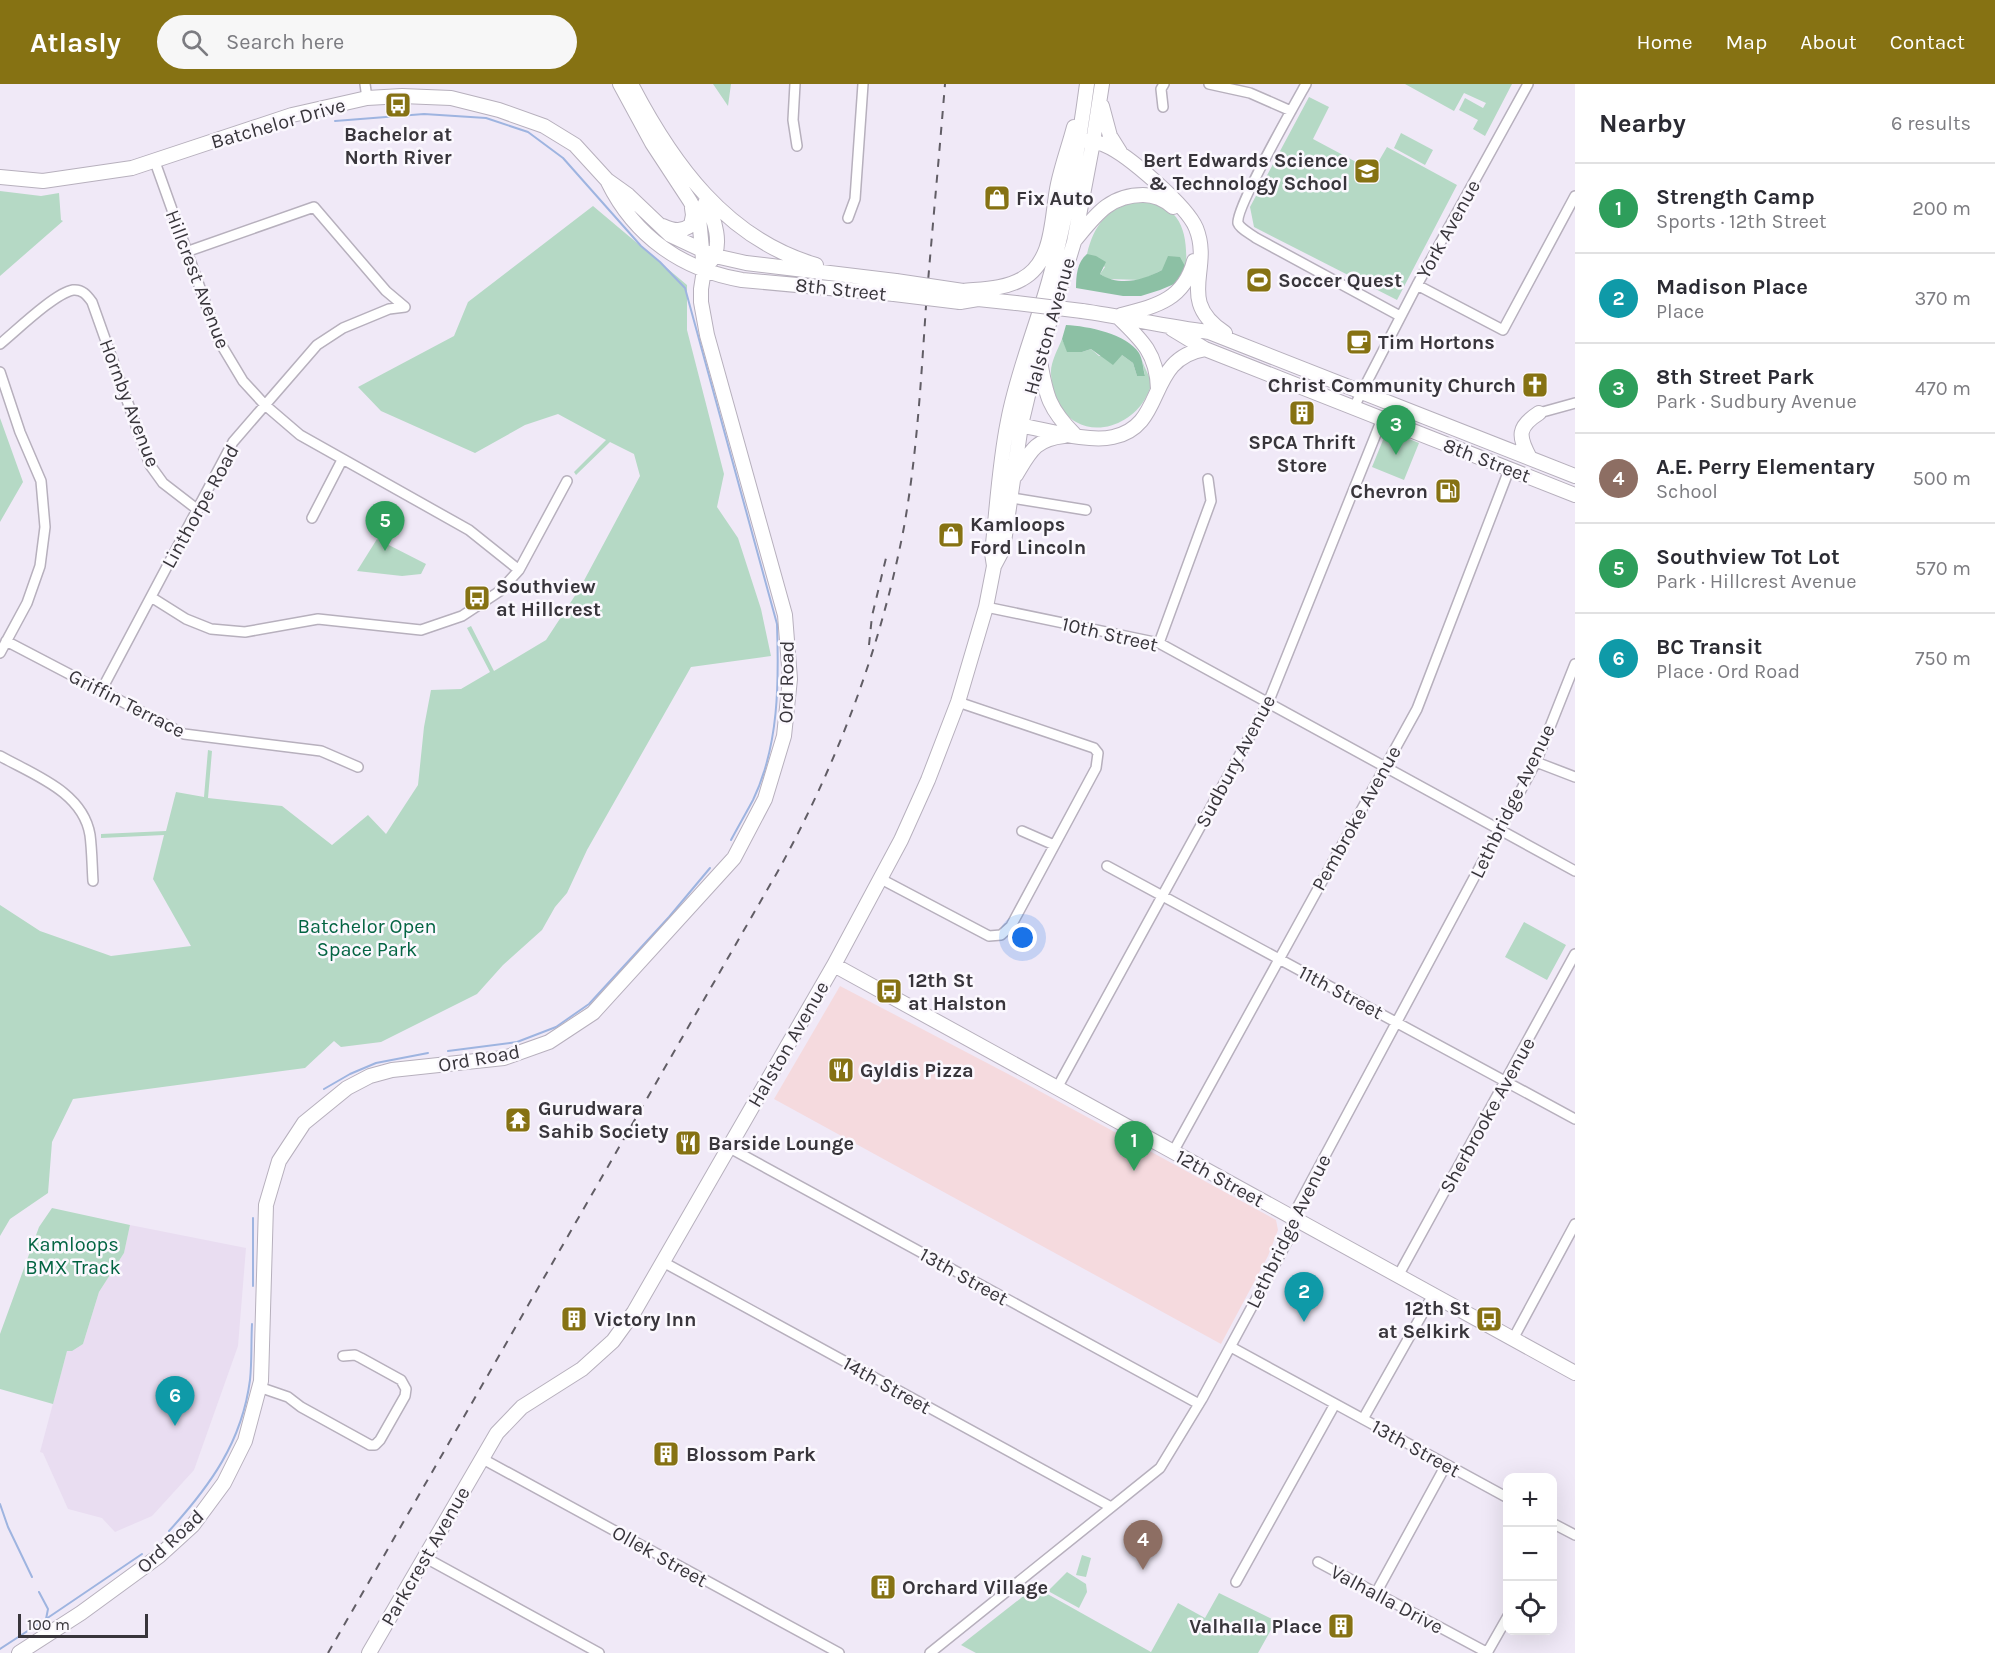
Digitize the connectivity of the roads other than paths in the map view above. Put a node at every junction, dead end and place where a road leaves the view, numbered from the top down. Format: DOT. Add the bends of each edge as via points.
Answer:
graph roads {
  1 [pos="620,84"];
  2 [pos="631,84"];
  3 [pos="795,84"];
  4 [pos="863,84"];
  5 [pos="1085,84"];
  6 [pos="1102,84"];
  7 [pos="1164,84"];
  8 [pos="1209,84"];
  9 [pos="1306,84"];
  10 [pos="1528,84"];
  11 [pos="366,91"];
  12 [pos="1100,100"];
  13 [pos="1163,107"];
  14 [pos="1292,111"];
  15 [pos="1086,141"];
  16 [pos="798,146"];
  17 [pos="1123,156"];
  18 [pos="155,162"];
  19 [pos="686,174"];
  20 [pos="0,177"];
  21 [pos="607,180"];
  22 [pos="1575,196"];
  23 [pos="690,201"];
  24 [pos="848,218"];
  25 [pos="655,222"];
  26 [pos="1074,242"];
  27 [pos="701,250"];
  28 [pos="186,252"];
  29 [pos="715,256"];
  30 [pos="704,270"];
  31 [pos="859,275"];
  32 [pos="1417,285"];
  33 [pos="895,287"];
  34 [pos="962,297"];
  35 [pos="1116,316"];
  36 [pos="1400,316"];
  37 [pos="1168,327"];
  38 [pos="0,344"];
  39 [pos="1244,345"];
  40 [pos="1205,349"];
  41 [pos="1039,356"];
  42 [pos="0,372"];
  43 [pos="1158,389"];
  44 [pos="1360,392"];
  45 [pos="1575,403"];
  46 [pos="265,405"];
  47 [pos="1354,407"];
  48 [pos="1539,413"];
  49 [pos="1382,419"];
  50 [pos="1014,424"];
  51 [pos="1075,435"];
  52 [pos="1530,458"];
  53 [pos="342,460"];
  54 [pos="1509,470"];
  55 [pos="1575,476"];
  56 [pos="1208,479"];
  57 [pos="1013,480"];
  58 [pos="567,481"];
  59 [pos="1575,495"];
  60 [pos="1004,497"];
  61 [pos="198,510"];
  62 [pos="1086,510"];
  63 [pos="312,518"];
  64 [pos="519,570"];
  65 [pos="151,597"];
  66 [pos="986,607"];
  67 [pos="6,641"];
  68 [pos="1159,643"];
  69 [pos="0,653"];
  70 [pos="1575,664"];
  71 [pos="101,691"];
  72 [pos="958,702"];
  73 [pos="1268,703"];
  74 [pos="0,756"];
  75 [pos="1536,762"];
  76 [pos="358,766"];
  77 [pos="1385,767"];
  78 [pos="1575,777"];
  79 [pos="1500,830"];
  80 [pos="1022,831"];
  81 [pos="1054,845"];
  82 [pos="1107,866"];
  83 [pos="1575,871"];
  84 [pos="881,879"];
  85 [pos="93,881"];
  86 [pos="1163,896"];
  87 [pos="1575,954"];
  88 [pos="1278,958"];
  89 [pos="834,965"];
  90 [pos="1397,1022"];
  91 [pos="1506,1081"];
  92 [pos="1057,1088"];
  93 [pos="1575,1119"];
  94 [pos="728,1147"];
  95 [pos="1173,1152"];
  96 [pos="1294,1219"];
  97 [pos="1575,1224"];
  98 [pos="663,1262"];
  99 [pos="1398,1276"];
  100 [pos="1433,1295"];
  101 [pos="1513,1339"];
  102 [pos="1230,1347"];
  103 [pos="343,1356"];
  104 [pos="1575,1373"];
  105 [pos="259,1387"];
  106 [pos="1199,1404"];
  107 [pos="1335,1404"];
  108 [pos="1363,1419"];
  109 [pos="482,1458"];
  110 [pos="1446,1465"];
  111 [pos="1503,1495"];
  112 [pos="1111,1507"];
  113 [pos="1557,1525"];
  114 [pos="1575,1535"];
  115 [pos="424,1557"];
  116 [pos="1318,1562"];
  117 [pos="1236,1582"];
  118 [pos="1376,1593"];
  119 [pos="1503,1625"];
  120 [pos="19,1653"];
  121 [pos="369,1653"];
  122 [pos="599,1653"];
  123 [pos="839,1653"];
  124 [pos="930,1653"];
  125 [pos="1487,1653"];
  1 -- 23 [label="main road, Ord Road"];
  2 -- 19 [label="main road"];
  3 -- 16 [label="street" via="793,120"];
  4 -- 24 [label="street" via="855,199"];
  5 -- 15 [label="main road, Halston Avenue"];
  5 -- 34 [label="main road" via="1045,254 1022,279"];
  6 -- 12 [label="main road, Halston Avenue"];
  7 -- 13 [label="street"];
  8 -- 14 [label="street" via="1250,93"];
  9 -- 14 [label="street"];
  10 -- 32 [label="street, York Avenue"];
  11 -- 18 [label="main road, Batchelor Drive"];
  11 -- 21 [label="main road, Batchelor Drive" via="451,98 544,126 575,145"];
  12 -- 15 [label="main road, Halston Avenue"];
  12 -- 17 [label="main road" via="1110,135"];
  14 -- 36 [label="street" via="1239,215 1240,226"];
  15 -- 17 [label="main road" via="1103,144"];
  15 -- 26 [label="main road, Halston Avenue"];
  15 -- 50 [label="main road, Halston Avenue" via="1018,378"];
  17 -- 39 [label="main road" via="1183,207 1196,228 1200,249 1198,299 1203,312 1213,325"];
  18 -- 20 [label="main road, Batchelor Drive" via="43,181"];
  18 -- 28 [label="street, Hillcrest Avenue"];
  19 -- 29 [label="main road" via="712,214"];
  19 -- 31 [label="main road" via="722,212 766,244 814,264"];
  21 -- 25 [label="main road, Batchelor Drive"];
  21 -- 30 [label="main road, Batchelor Drive" via="637,226 657,244"];
  22 -- 32 [label="street" via="1503,330"];
  23 -- 25 [label="main road" via="693,215 686,229 671,230"];
  23 -- 27 [label="main road, Ord Road" via="702,230"];
  25 -- 27 [label="main road, Batchelor Drive" via="670,235"];
  26 -- 35 [label="main road" via="1110,203 1130,195 1165,200 1187,222 1194,241 1191,276 1178,292 1157,306"];
  26 -- 41 [label="main road, Halston Avenue"];
  27 -- 29 [label="main road, Batchelor Drive"];
  27 -- 30 [label="main road, Ord Road"];
  28 -- 46 [label="street, Hillcrest Avenue" via="219,341 243,381"];
  28 -- 46 [label="street, Linthorpe Road" via="314,207 405,307 389,309 343,328 318,345"];
  29 -- 30 [label="main road"];
  29 -- 31 [label="main road, 8th Street"];
  30 -- 33 [label="main road, 8th Street" via="742,280"];
  30 -- 105 [label="main road, Ord Road" via="701,302 707,335 785,615 790,679 784,736 765,799 734,858 593,1013 549,1042 504,1058 392,1070 370,1076 346,1088 304,1123 279,1161 266,1205"];
  31 -- 33 [label="main road, 8th Street"];
  32 -- 36 [label="street, York Avenue"];
  33 -- 34 [label="main road, 8th Street, bridge"];
  34 -- 35 [label="main road, 8th Street, bridge"];
  35 -- 37 [label="main road, 8th Street"];
  35 -- 43 [label="main road" via="1150,351"];
  36 -- 44 [label="street, York Avenue"];
  37 -- 39 [label="main road, 8th Street" via="1209,332"];
  37 -- 40 [label="main road, 8th Street"];
  38 -- 61 [label="street, Hornby Avenue" via="61,294 75,290 85,293 92,302 150,465 163,483"];
  39 -- 44 [label="main road, 8th Street"];
  40 -- 43 [label="main road" via="1179,358"];
  40 -- 47 [label="main road, 8th Street"];
  41 -- 50 [label="main road, Halston Avenue"];
  41 -- 51 [label="main road" via="1051,406"];
  42 -- 67 [label="street" via="41,481 45,527 40,566 27,603"];
  43 -- 51 [label="main road" via="1142,420 1129,431 1114,437"];
  44 -- 47 [label="street, York Avenue"];
  44 -- 52 [label="main road, 8th Street"];
  45 -- 48 [label="street"];
  46 -- 53 [label="street, Hillcrest Avenue" via="300,435"];
  46 -- 61 [label="street, Linthorpe Road" via="233,442"];
  47 -- 49 [label="main road, 8th Street"];
  48 -- 52 [label="main road" via="1529,420 1521,435"];
  49 -- 54 [label="main road, 8th Street"];
  49 -- 73 [label="street, Sudbury Avenue"];
  50 -- 51 [label="main road"];
  50 -- 57 [label="main road, Halston Avenue"];
  50 -- 60 [label="main road, Halston Avenue"];
  51 -- 57 [label="main road" via="1040,443"];
  52 -- 55 [label="main road, 8th Street"];
  53 -- 63 [label="street"];
  53 -- 64 [label="street, Hillcrest Avenue" via="470,530"];
  54 -- 59 [label="main road, 8th Street"];
  54 -- 77 [label="street, Pembroke Avenue" via="1416,709"];
  56 -- 68 [label="street" via="1211,501"];
  57 -- 60 [label="main road, Halston Avenue"];
  58 -- 64 [label="street"];
  60 -- 62 [label="street"];
  60 -- 66 [label="main road, Halston Avenue" via="1003,549 994,566"];
  61 -- 65 [label="street, Linthorpe Road"];
  64 -- 65 [label="street" via="500,591 462,616 421,630 318,618 245,632 211,629"];
  65 -- 71 [label="street, Linthorpe Road"];
  66 -- 68 [label="street, 10th Street"];
  66 -- 72 [label="main road, Halston Avenue"];
  67 -- 69 [label="street"];
  67 -- 71 [label="street, Griffin Terrace"];
  68 -- 73 [label="street, 10th Street"];
  70 -- 75 [label="street, Lethbridge Avenue"];
  71 -- 76 [label="street, Griffin Terrace" via="184,735 321,751"];
  72 -- 81 [label="street" via="1087,745 1098,753 1096,768"];
  72 -- 84 [label="main road, Halston Avenue" via="924,789"];
  73 -- 77 [label="street, 10th Street"];
  73 -- 86 [label="street, Sudbury Avenue"];
  74 -- 85 [label="street" via="60,789 79,807 90,833"];
  75 -- 78 [label="street"];
  75 -- 79 [label="street, Lethbridge Avenue"];
  77 -- 79 [label="street, 10th Street"];
  77 -- 88 [label="street, Pembroke Avenue"];
  79 -- 83 [label="street, 10th Street"];
  79 -- 90 [label="street, Lethbridge Avenue"];
  80 -- 81 [label="street"];
  81 -- 84 [label="street" via="1011,926 1001,935 989,936"];
  82 -- 86 [label="street, 11th Street"];
  84 -- 89 [label="main road, Halston Avenue"];
  86 -- 88 [label="street, 11th Street"];
  86 -- 92 [label="street, Sudbury Avenue"];
  87 -- 91 [label="street, Sherbrooke Avenue"];
  88 -- 90 [label="street, 11th Street"];
  88 -- 95 [label="street, Pembroke Avenue"];
  89 -- 92 [label="main road, 12th Street"];
  89 -- 94 [label="main road, Halston Avenue"];
  90 -- 91 [label="street, 11th Street"];
  90 -- 96 [label="street, Lethbridge Avenue"];
  91 -- 93 [label="street, 11th Street"];
  91 -- 99 [label="street, Sherbrooke Avenue"];
  92 -- 95 [label="main road, 12th Street"];
  94 -- 98 [label="main road, Halston Avenue"];
  94 -- 106 [label="street, 13th Street"];
  95 -- 96 [label="main road, 12th Street"];
  96 -- 99 [label="main road, 12th Street"];
  96 -- 102 [label="street, Lethbridge Avenue" via="1288,1240"];
  97 -- 101 [label="street"];
  98 -- 109 [label="main road, Halston Avenue" via="613,1341 582,1369 522,1407 497,1433"];
  98 -- 112 [label="street, 14th Street"];
  99 -- 100 [label="main road, 12th Street"];
  100 -- 101 [label="main road, 12th Street"];
  100 -- 108 [label="street"];
  101 -- 104 [label="main road, 12th Street"];
  102 -- 106 [label="street, Lethbridge Avenue"];
  102 -- 107 [label="street, 13th Street"];
  103 -- 105 [label="street" via="361,1358 405,1385 405,1396 375,1445 311,1413 288,1396"];
  105 -- 120 [label="main road, Ord Road" via="245,1441 224,1484 193,1525 151,1562"];
  106 -- 112 [label="street, Lethbridge Avenue" via="1160,1468"];
  107 -- 108 [label="street, 13th Street"];
  107 -- 117 [label="street"];
  108 -- 110 [label="street, 13th Street"];
  109 -- 115 [label="main road, Parkcrest Avenue"];
  109 -- 123 [label="street, Ollek Street"];
  110 -- 111 [label="street, 13th Street"];
  110 -- 118 [label="street"];
  112 -- 124 [label="street, Lethbridge Avenue"];
  113 -- 114 [label="street"];
  115 -- 121 [label="main road, Parkcrest Avenue"];
  115 -- 122 [label="street"];
  116 -- 118 [label="street, Valhalla Drive"];
  118 -- 125 [label="street, Valhalla Drive"];
  119 -- 125 [label="street"];
}
